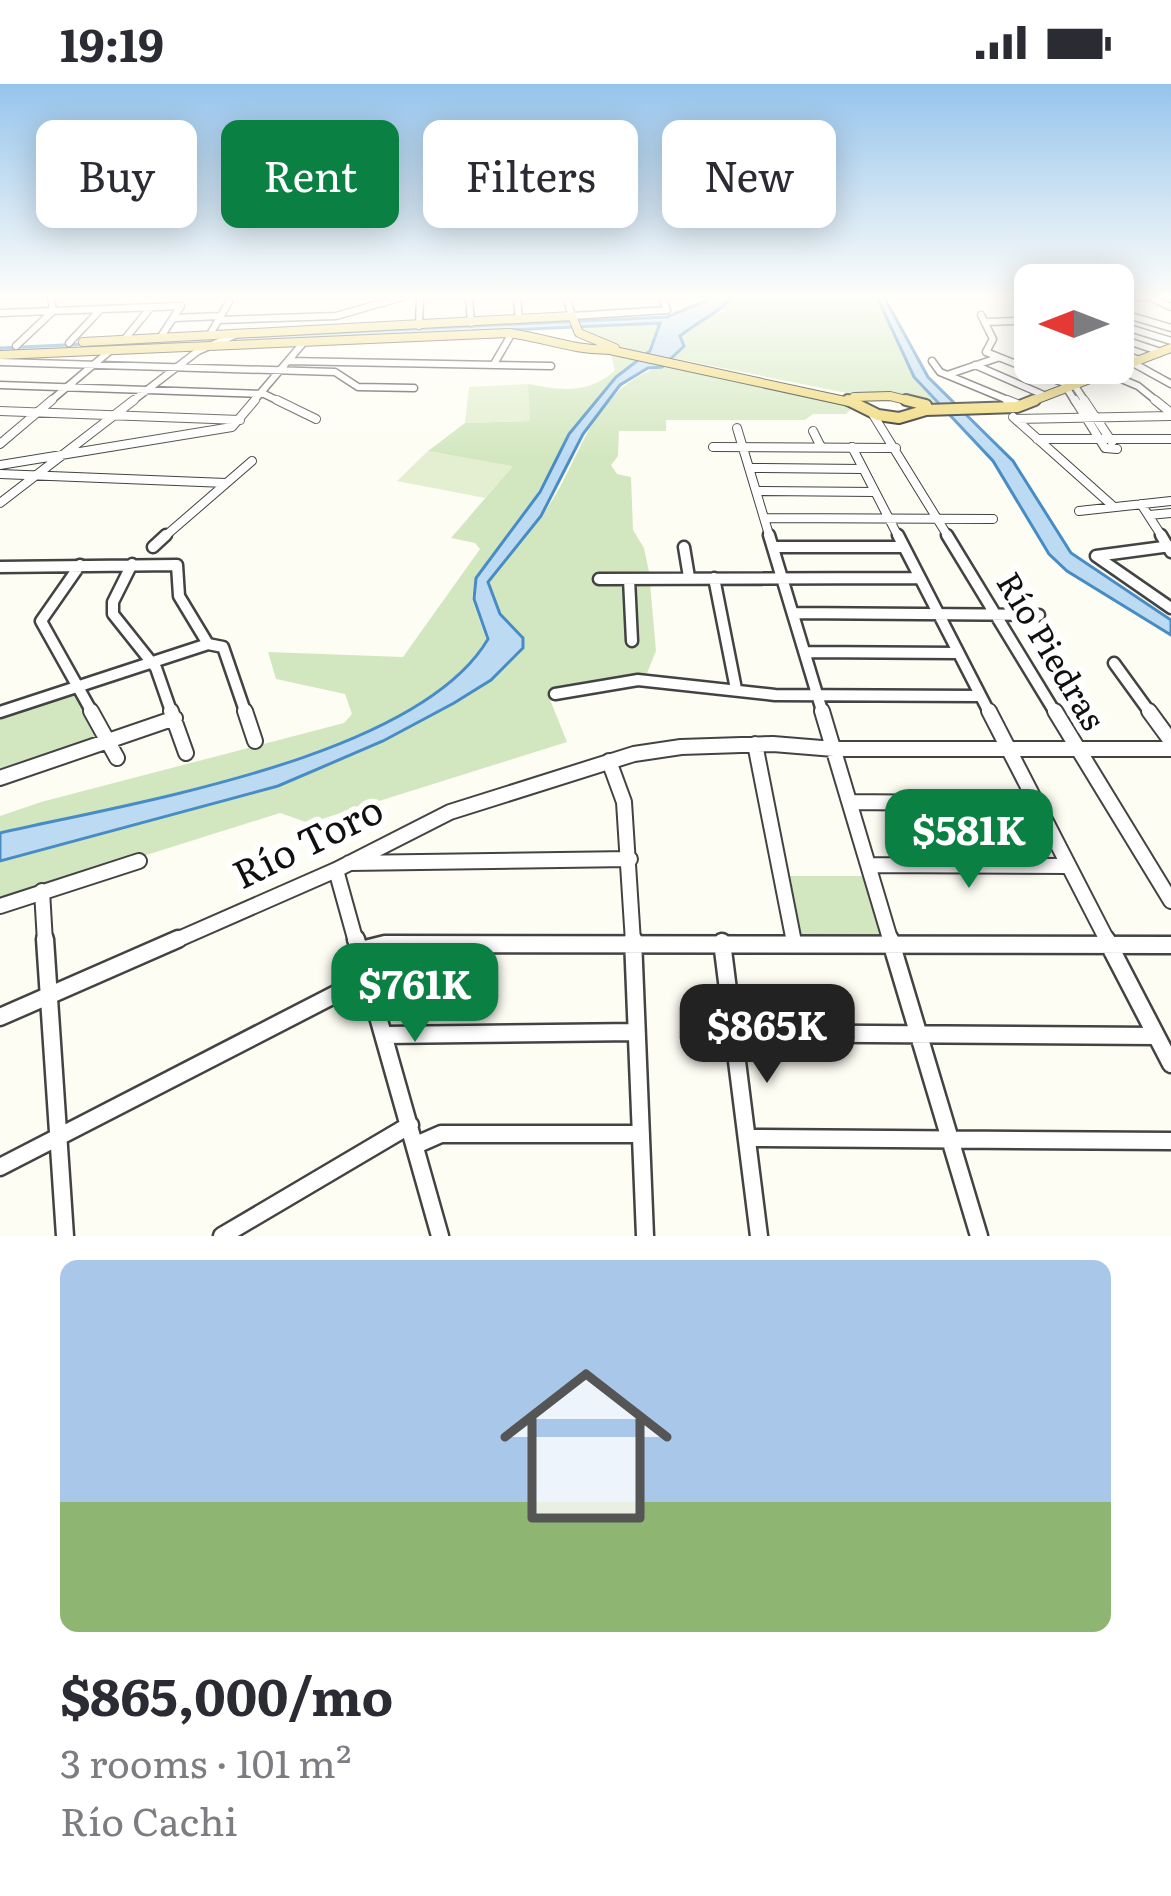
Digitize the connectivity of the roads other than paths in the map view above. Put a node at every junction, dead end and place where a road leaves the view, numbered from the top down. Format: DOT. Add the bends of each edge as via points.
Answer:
graph roads {
  1 [pos="99,351"];
  2 [pos="110,351"];
  3 [pos="198,351"];
  4 [pos="297,351"];
  5 [pos="402,351"];
  6 [pos="502,351"];
  7 [pos="625,351"];
  8 [pos="985,351"];
  9 [pos="1161,351"];
  10 [pos="0,357"];
  11 [pos="997,358"];
  12 [pos="288,361"];
  13 [pos="1134,361"];
  14 [pos="397,362"];
  15 [pos="932,362"];
  16 [pos="1137,362"];
  17 [pos="1134,363"];
  18 [pos="95,364"];
  19 [pos="494,364"];
  20 [pos="974,365"];
  21 [pos="551,366"];
  22 [pos="176,367"];
  23 [pos="281,370"];
  24 [pos="946,375"];
  25 [pos="1073,384"];
  26 [pos="1134,384"];
  27 [pos="1171,384"];
  28 [pos="0,385"];
  29 [pos="1069,386"];
  30 [pos="1138,386"];
  31 [pos="68,387"];
  32 [pos="414,388"];
  33 [pos="146,390"];
  34 [pos="261,394"];
  35 [pos="1046,396"];
  36 [pos="1032,401"];
  37 [pos="1017,404"];
  38 [pos="868,406"];
  39 [pos="914,407"];
  40 [pos="967,408"];
  41 [pos="1003,409"];
  42 [pos="0,411"];
  43 [pos="38,412"];
  44 [pos="114,415"];
  45 [pos="1171,415"];
  46 [pos="898,418"];
  47 [pos="1085,418"];
  48 [pos="316,419"];
  49 [pos="1016,419"];
  50 [pos="1098,419"];
  51 [pos="238,422"];
  52 [pos="736,428"];
  53 [pos="885,428"];
  54 [pos="813,430"];
  55 [pos="1098,438"];
  56 [pos="1037,439"];
  57 [pos="1171,439"];
  58 [pos="1111,440"];
  59 [pos="2,441"];
  60 [pos="713,447"];
  61 [pos="743,447"];
  62 [pos="821,447"];
  63 [pos="851,447"];
  64 [pos="896,448"];
  65 [pos="63,454"];
  66 [pos="252,461"];
  67 [pos="0,464"];
  68 [pos="750,468"];
  69 [pos="863,469"];
  70 [pos="0,474"];
  71 [pos="36,475"];
  72 [pos="226,483"];
  73 [pos="758,491"];
  74 [pos="874,492"];
  75 [pos="1171,501"];
  76 [pos="0,503"];
  77 [pos="1141,504"];
  78 [pos="1114,507"];
  79 [pos="1078,511"];
  80 [pos="1171,513"];
  81 [pos="765,518"];
  82 [pos="889,518"];
  83 [pos="1151,518"];
  84 [pos="938,519"];
  85 [pos="993,519"];
  86 [pos="1170,546"];
  87 [pos="153,547"];
  88 [pos="684,547"];
  89 [pos="774,548"];
  90 [pos="903,548"];
  91 [pos="132,564"];
  92 [pos="80,566"];
  93 [pos="0,567"];
  94 [pos="689,578"];
  95 [pos="714,578"];
  96 [pos="782,578"];
  97 [pos="920,578"];
  98 [pos="598,579"];
  99 [pos="629,579"];
  100 [pos="1171,608"];
  101 [pos="794,613"];
  102 [pos="938,614"];
  103 [pos="998,615"];
  104 [pos="1039,615"];
  105 [pos="632,641"];
  106 [pos="208,644"];
  107 [pos="805,652"];
  108 [pos="958,653"];
  109 [pos="152,663"];
  110 [pos="1114,663"];
  111 [pos="79,688"];
  112 [pos="736,689"];
  113 [pos="555,694"];
  114 [pos="818,695"];
  115 [pos="980,696"];
  116 [pos="0,712"];
  117 [pos="175,718"];
  118 [pos="107,739"];
  119 [pos="255,741"];
  120 [pos="754,744"];
  121 [pos="1171,745"];
  122 [pos="1078,748"];
  123 [pos="834,749"];
  124 [pos="1008,749"];
  125 [pos="186,753"];
  126 [pos="117,758"];
  127 [pos="609,761"];
  128 [pos="0,778"];
  129 [pos="851,802"];
  130 [pos="1036,804"];
  131 [pos="630,859"];
  132 [pos="139,861"];
  133 [pos="870,865"];
  134 [pos="1069,866"];
  135 [pos="342,867"];
  136 [pos="42,891"];
  137 [pos="1171,901"];
  138 [pos="0,906"];
  139 [pos="634,941"];
  140 [pos="722,942"];
  141 [pos="794,942"];
  142 [pos="895,944"];
  143 [pos="1109,945"];
  144 [pos="1171,945"];
  145 [pos="361,950"];
  146 [pos="367,978"];
  147 [pos="50,994"];
  148 [pos="0,1017"];
  149 [pos="636,1032"];
  150 [pos="734,1033"];
  151 [pos="384,1035"];
  152 [pos="919,1035"];
  153 [pos="1156,1036"];
  154 [pos="1171,1064"];
  155 [pos="640,1134"];
  156 [pos="413,1135"];
  157 [pos="57,1137"];
  158 [pos="950,1137"];
  159 [pos="748,1138"];
  160 [pos="1171,1141"];
  161 [pos="0,1167"];
  162 [pos="65,1236"];
  163 [pos="222,1236"];
  164 [pos="440,1236"];
  165 [pos="645,1236"];
  166 [pos="759,1236"];
  167 [pos="980,1236"];
  1 -- 10 [label="main road"];
  2 -- 18 [label="street"];
  3 -- 22 [label="street"];
  4 -- 12 [label="street"];
  5 -- 14 [label="street"];
  6 -- 19 [label="street"];
  7 -- 38 [label="main road"];
  8 -- 11 [label="street"];
  9 -- 16 [label="main road"];
  10 -- 18 [label="street"];
  11 -- 20 [label="street"];
  11 -- 29 [label="street"];
  12 -- 14 [label="street"];
  12 -- 23 [label="street"];
  13 -- 16 [label="street"];
  14 -- 19 [label="street"];
  15 -- 24 [label="street"];
  16 -- 17 [label="main road"];
  16 -- 27 [label="street"];
  18 -- 22 [label="street"];
  18 -- 31 [label="street"];
  19 -- 21 [label="street"];
  20 -- 24 [label="street"];
  20 -- 35 [label="street"];
  22 -- 23 [label="street"];
  22 -- 33 [label="street"];
  23 -- 32 [label="street" via="340,372 358,387"];
  23 -- 34 [label="street"];
  24 -- 37 [label="street"];
  25 -- 29 [label="main road"];
  26 -- 30 [label="street"];
  27 -- 30 [label="street"];
  28 -- 31 [label="street"];
  29 -- 35 [label="main road"];
  29 -- 47 [label="street"];
  29 -- 50 [label="street"];
  30 -- 45 [label="street"];
  31 -- 33 [label="street"];
  31 -- 43 [label="street"];
  33 -- 34 [label="street"];
  33 -- 44 [label="street"];
  34 -- 48 [label="street"];
  34 -- 51 [label="street"];
  35 -- 36 [label="main road"];
  36 -- 37 [label="main road"];
  36 -- 41 [label="main road"];
  37 -- 40 [label="main road"];
  38 -- 39 [label="main road" via="890,396"];
  38 -- 46 [label="main road"];
  38 -- 53 [label="street, Río Piedras"];
  39 -- 40 [label="main road"];
  39 -- 46 [label="main road"];
  40 -- 41 [label="main road"];
  41 -- 49 [label="street"];
  42 -- 43 [label="street"];
  43 -- 44 [label="street"];
  43 -- 59 [label="street"];
  44 -- 51 [label="street"];
  44 -- 65 [label="street"];
  45 -- 50 [label="street"];
  46 -- 53 [label="street" via="884,421"];
  47 -- 49 [label="street"];
  47 -- 50 [label="street"];
  47 -- 55 [label="street"];
  49 -- 56 [label="street"];
  50 -- 58 [label="street"];
  51 -- 65 [label="street"];
  52 -- 61 [label="street"];
  53 -- 64 [label="street, Río Piedras"];
  54 -- 62 [label="street"];
  55 -- 56 [label="street"];
  55 -- 58 [label="street"];
  56 -- 78 [label="street"];
  57 -- 58 [label="street"];
  60 -- 61 [label="street"];
  61 -- 62 [label="street"];
  61 -- 68 [label="street"];
  62 -- 63 [label="street"];
  63 -- 64 [label="street"];
  63 -- 69 [label="street"];
  64 -- 84 [label="street, Río Piedras"];
  65 -- 67 [label="street"];
  65 -- 71 [label="street"];
  66 -- 72 [label="street"];
  68 -- 69 [label="street"];
  68 -- 73 [label="street"];
  69 -- 74 [label="street"];
  70 -- 71 [label="street"];
  71 -- 72 [label="street"];
  71 -- 76 [label="street"];
  72 -- 87 [label="street"];
  73 -- 74 [label="street"];
  73 -- 81 [label="street"];
  74 -- 82 [label="street"];
  75 -- 77 [label="street"];
  77 -- 78 [label="street"];
  77 -- 83 [label="street"];
  78 -- 79 [label="street"];
  80 -- 83 [label="street"];
  81 -- 82 [label="street"];
  81 -- 89 [label="street"];
  82 -- 84 [label="street"];
  82 -- 90 [label="street"];
  83 -- 86 [label="street"];
  84 -- 85 [label="street"];
  84 -- 103 [label="street, Río Piedras"];
  86 -- 100 [label="street" via="1098,554"];
  88 -- 94 [label="street"];
  89 -- 90 [label="street"];
  89 -- 96 [label="street"];
  90 -- 97 [label="street"];
  91 -- 92 [label="street"];
  91 -- 106 [label="street" via="180,568 178,593"];
  91 -- 109 [label="street" via="113,614"];
  92 -- 93 [label="street"];
  92 -- 111 [label="street" via="41,621"];
  94 -- 95 [label="street"];
  94 -- 99 [label="street"];
  95 -- 96 [label="street"];
  95 -- 112 [label="street"];
  96 -- 97 [label="street"];
  96 -- 101 [label="street"];
  97 -- 102 [label="street"];
  98 -- 99 [label="street"];
  99 -- 105 [label="street"];
  101 -- 102 [label="street"];
  101 -- 107 [label="street"];
  102 -- 103 [label="street"];
  102 -- 108 [label="street"];
  103 -- 104 [label="street"];
  103 -- 122 [label="street, Río Piedras"];
  106 -- 109 [label="street"];
  106 -- 119 [label="street" via="223,646"];
  107 -- 108 [label="street"];
  107 -- 114 [label="street"];
  108 -- 115 [label="street"];
  109 -- 111 [label="street"];
  109 -- 117 [label="street"];
  110 -- 121 [label="street"];
  111 -- 116 [label="street"];
  111 -- 118 [label="street"];
  112 -- 113 [label="street" via="638,680"];
  112 -- 114 [label="street"];
  114 -- 115 [label="street"];
  114 -- 123 [label="street"];
  115 -- 124 [label="street"];
  117 -- 118 [label="street"];
  117 -- 125 [label="street"];
  118 -- 126 [label="street"];
  118 -- 128 [label="street"];
  120 -- 123 [label="street, Río Toro"];
  120 -- 127 [label="street, Río Toro" via="652,749"];
  120 -- 141 [label="street"];
  121 -- 122 [label="street, Río Toro"];
  122 -- 124 [label="street, Río Toro"];
  122 -- 137 [label="street, Río Piedras"];
  123 -- 124 [label="street, Río Toro"];
  123 -- 129 [label="street"];
  124 -- 130 [label="street"];
  127 -- 131 [label="street" via="624,802"];
  127 -- 135 [label="street, Río Toro" via="450,812"];
  129 -- 130 [label="street"];
  129 -- 133 [label="street"];
  130 -- 134 [label="street"];
  131 -- 135 [label="street"];
  131 -- 139 [label="street"];
  132 -- 136 [label="street"];
  133 -- 134 [label="street"];
  133 -- 142 [label="street"];
  134 -- 143 [label="street"];
  135 -- 145 [label="street"];
  135 -- 147 [label="street, Río Toro"];
  136 -- 138 [label="street"];
  136 -- 147 [label="street"];
  139 -- 140 [label="street"];
  139 -- 145 [label="street"];
  139 -- 149 [label="street"];
  140 -- 141 [label="street"];
  140 -- 150 [label="street"];
  141 -- 142 [label="street"];
  142 -- 143 [label="street"];
  142 -- 152 [label="street"];
  143 -- 144 [label="street"];
  143 -- 153 [label="street"];
  145 -- 146 [label="street"];
  146 -- 151 [label="street"];
  146 -- 157 [label="street"];
  147 -- 148 [label="street, Río Toro"];
  147 -- 157 [label="street"];
  149 -- 151 [label="street"];
  149 -- 155 [label="street"];
  150 -- 152 [label="street"];
  150 -- 159 [label="street"];
  151 -- 156 [label="street"];
  152 -- 153 [label="street"];
  152 -- 158 [label="street"];
  153 -- 154 [label="street"];
  155 -- 156 [label="street"];
  155 -- 165 [label="street"];
  156 -- 163 [label="street"];
  156 -- 164 [label="street"];
  157 -- 161 [label="street"];
  157 -- 162 [label="street"];
  158 -- 159 [label="street"];
  158 -- 160 [label="street"];
  158 -- 167 [label="street"];
  159 -- 166 [label="street"];
}
